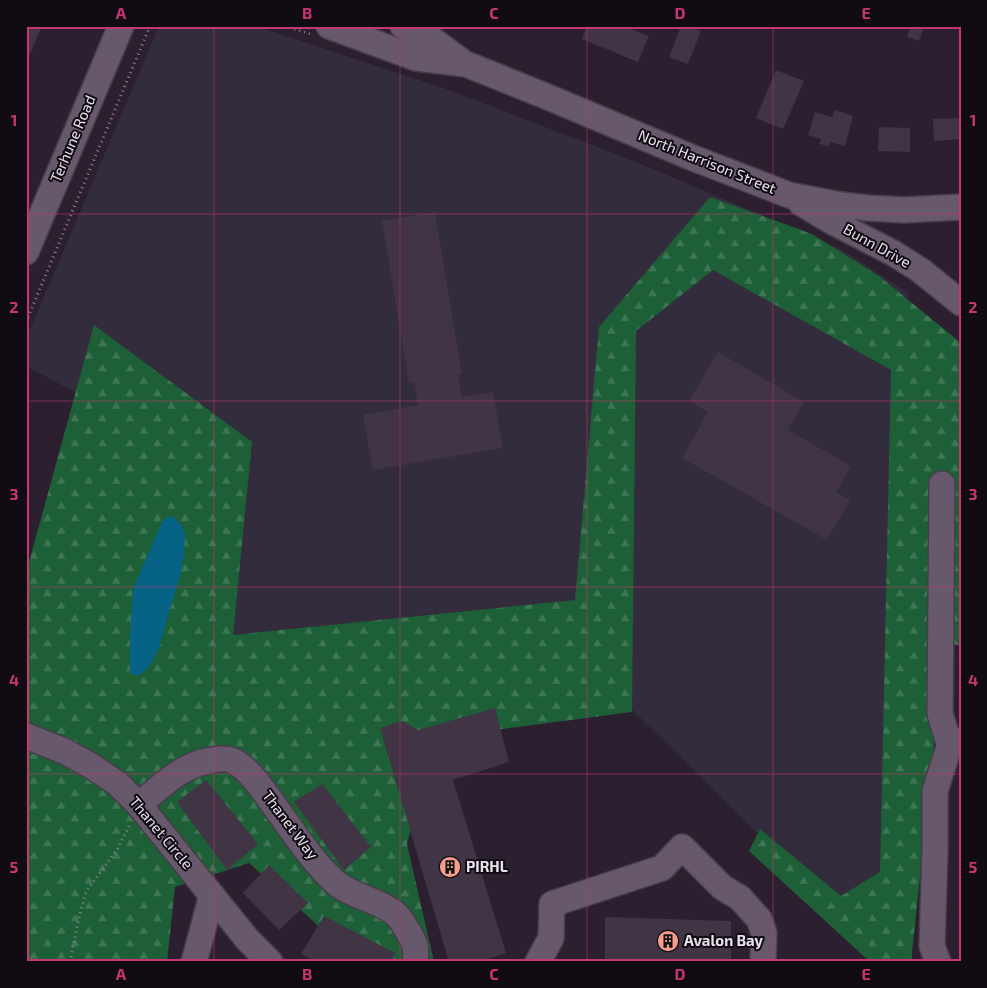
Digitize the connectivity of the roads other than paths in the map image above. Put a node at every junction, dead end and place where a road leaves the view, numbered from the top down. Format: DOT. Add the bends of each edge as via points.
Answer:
graph roads {
  1 [pos="121,26"];
  2 [pos="329,26"];
  3 [pos="403,26"];
  4 [pos="466,64"];
  5 [pos="789,194"];
  6 [pos="961,207"];
  7 [pos="26,252"];
  8 [pos="961,303"];
  9 [pos="942,484"];
  10 [pos="26,736"];
  11 [pos="955,744"];
  12 [pos="139,805"];
  13 [pos="212,895"];
  14 [pos="414,952"];
  15 [pos="194,962"];
  16 [pos="270,962"];
  17 [pos="538,962"];
  18 [pos="763,962"];
  19 [pos="938,962"];
  1 -- 7 [label="street, Terhune Road"];
  2 -- 4 [label="street, North Harrison Street" via="416,58"];
  3 -- 4 [label="street, North Harrison Street" via="430,38"];
  4 -- 5 [label="street, North Harrison Street"];
  5 -- 6 [label="street, North Harrison Street" via="868,208"];
  5 -- 8 [label="street, Bunn Drive" via="831,221 900,257"];
  9 -- 11 [label="street" via="940,714"];
  10 -- 12 [label="street, Thanet Circle" via="90,765 118,784"];
  11 -- 19 [label="street" via="935,791 932,946"];
  12 -- 13 [label="street, Thanet Circle"];
  12 -- 14 [label="street, Thanet Way" via="169,779 191,766 220,759 231,760 249,771 329,876 343,888 394,912 406,927"];
  13 -- 15 [label="street"];
  13 -- 16 [label="street, Thanet Circle"];
  17 -- 18 [label="street" via="551,938 552,904 662,868 682,847 759,918 764,933"];
}
